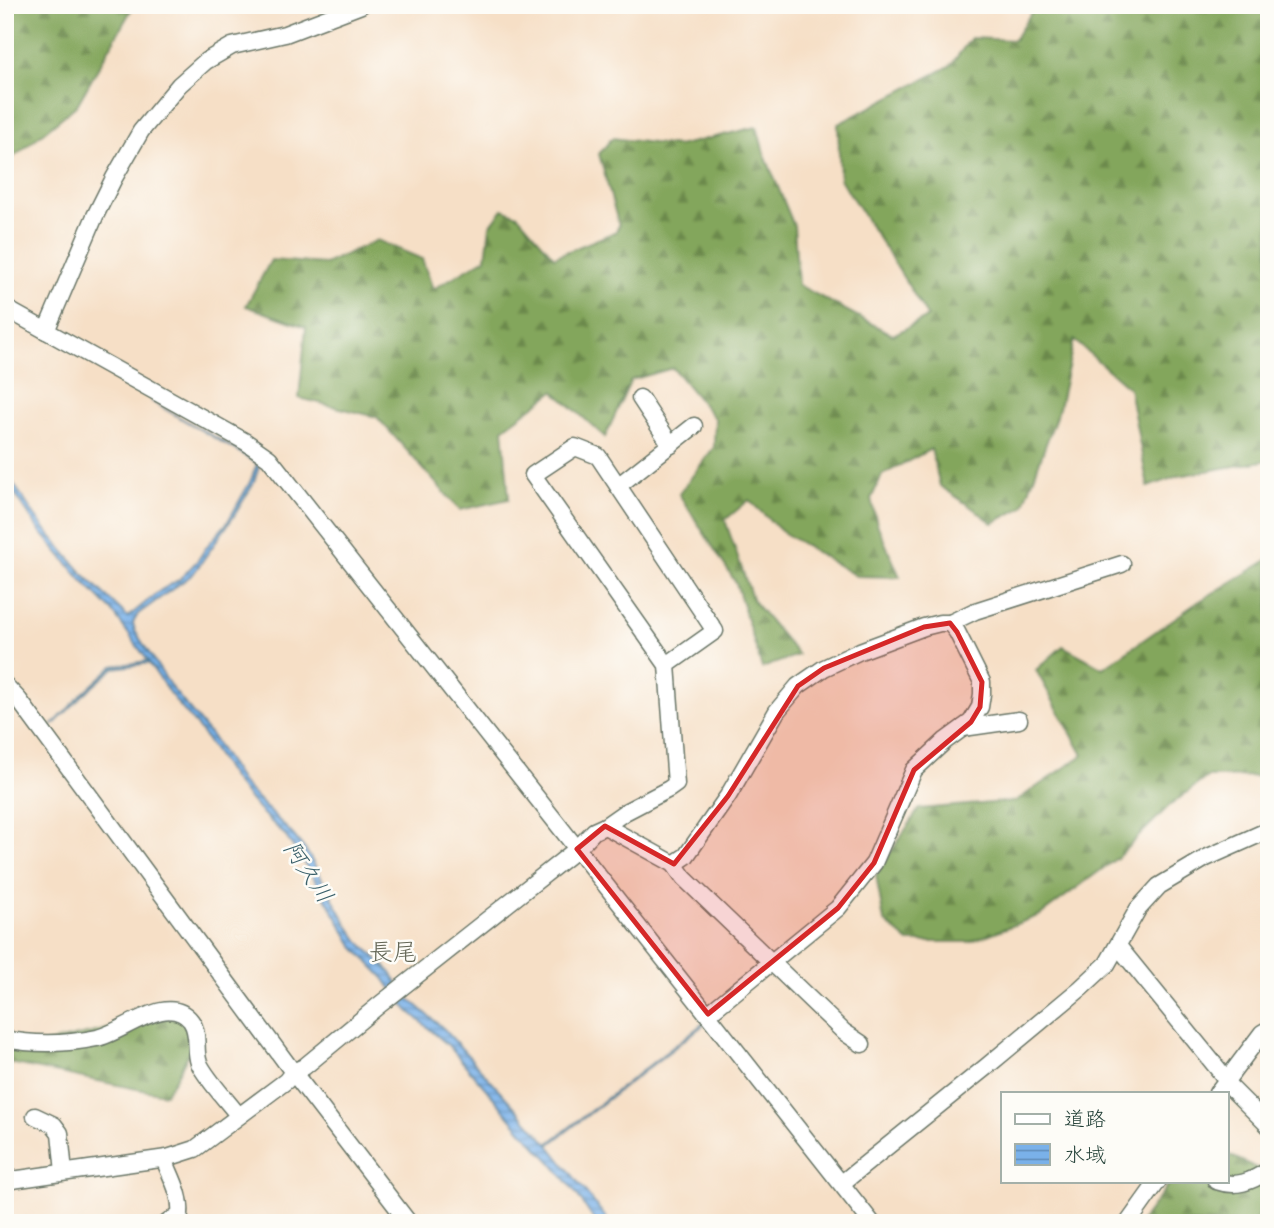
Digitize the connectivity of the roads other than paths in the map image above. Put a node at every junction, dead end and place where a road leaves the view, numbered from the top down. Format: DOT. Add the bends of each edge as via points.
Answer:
graph roads {
  1 [pos="361,5"];
  2 [pos="5,308"];
  3 [pos="46,331"];
  4 [pos="640,398"];
  5 [pos="694,426"];
  6 [pos="671,444"];
  7 [pos="618,486"];
  8 [pos="1122,564"];
  9 [pos="950,623"];
  10 [pos="667,666"];
  11 [pos="5,685"];
  12 [pos="1019,720"];
  13 [pos="964,728"];
  14 [pos="605,826"];
  15 [pos="1269,830"];
  16 [pos="577,849"];
  17 [pos="674,864"];
  18 [pos="1118,946"];
  19 [pos="772,962"];
  20 [pos="708,1014"];
  21 [pos="1269,1029"];
  22 [pos="5,1039"];
  23 [pos="862,1044"];
  24 [pos="293,1072"];
  25 [pos="1223,1085"];
  26 [pos="238,1115"];
  27 [pos="35,1116"];
  28 [pos="1269,1126"];
  29 [pos="164,1159"];
  30 [pos="1269,1170"];
  31 [pos="64,1172"];
  32 [pos="5,1181"];
  33 [pos="1157,1182"];
  34 [pos="1219,1182"];
  35 [pos="842,1183"];
  36 [pos="167,1223"];
  37 [pos="409,1223"];
  38 [pos="872,1223"];
  39 [pos="1128,1223"];
  1 -- 3 [label="street" via="285,34 232,46 179,85 141,131 114,178"];
  2 -- 3 [label="street"];
  3 -- 16 [label="street" via="269,458"];
  4 -- 6 [label="street"];
  5 -- 6 [label="street"];
  6 -- 7 [label="street"];
  7 -- 10 [label="street" via="715,631"];
  7 -- 10 [label="street" via="598,456 575,447 533,475"];
  8 -- 9 [label="street"];
  9 -- 13 [label="street" via="982,682 980,707"];
  9 -- 17 [label="street" via="860,651 798,686 777,711 728,796 685,856"];
  10 -- 14 [label="street" via="676,784"];
  11 -- 24 [label="street"];
  12 -- 13 [label="street"];
  13 -- 19 [label="street" via="914,771 874,863 838,908"];
  14 -- 16 [label="street"];
  14 -- 17 [label="street"];
  15 -- 18 [label="street" via="1206,858 1159,886 1138,909"];
  16 -- 20 [label="street"];
  16 -- 24 [label="street"];
  17 -- 19 [label="street"];
  18 -- 25 [label="street"];
  18 -- 35 [label="street" via="1107,964 1081,988"];
  19 -- 20 [label="street"];
  19 -- 23 [label="street"];
  20 -- 35 [label="street"];
  21 -- 25 [label="street"];
  22 -- 26 [label="street" via="100,1038 155,1012 172,1010 192,1023 198,1062"];
  24 -- 26 [label="street"];
  24 -- 37 [label="street"];
  25 -- 28 [label="street"];
  26 -- 29 [label="street" via="195,1149"];
  27 -- 31 [label="street" via="60,1133"];
  29 -- 31 [label="street"];
  29 -- 36 [label="street" via="181,1206 180,1214"];
  30 -- 34 [label="street" via="1250,1182"];
  31 -- 32 [label="street"];
  33 -- 39 [label="street"];
  35 -- 38 [label="street"];
}
